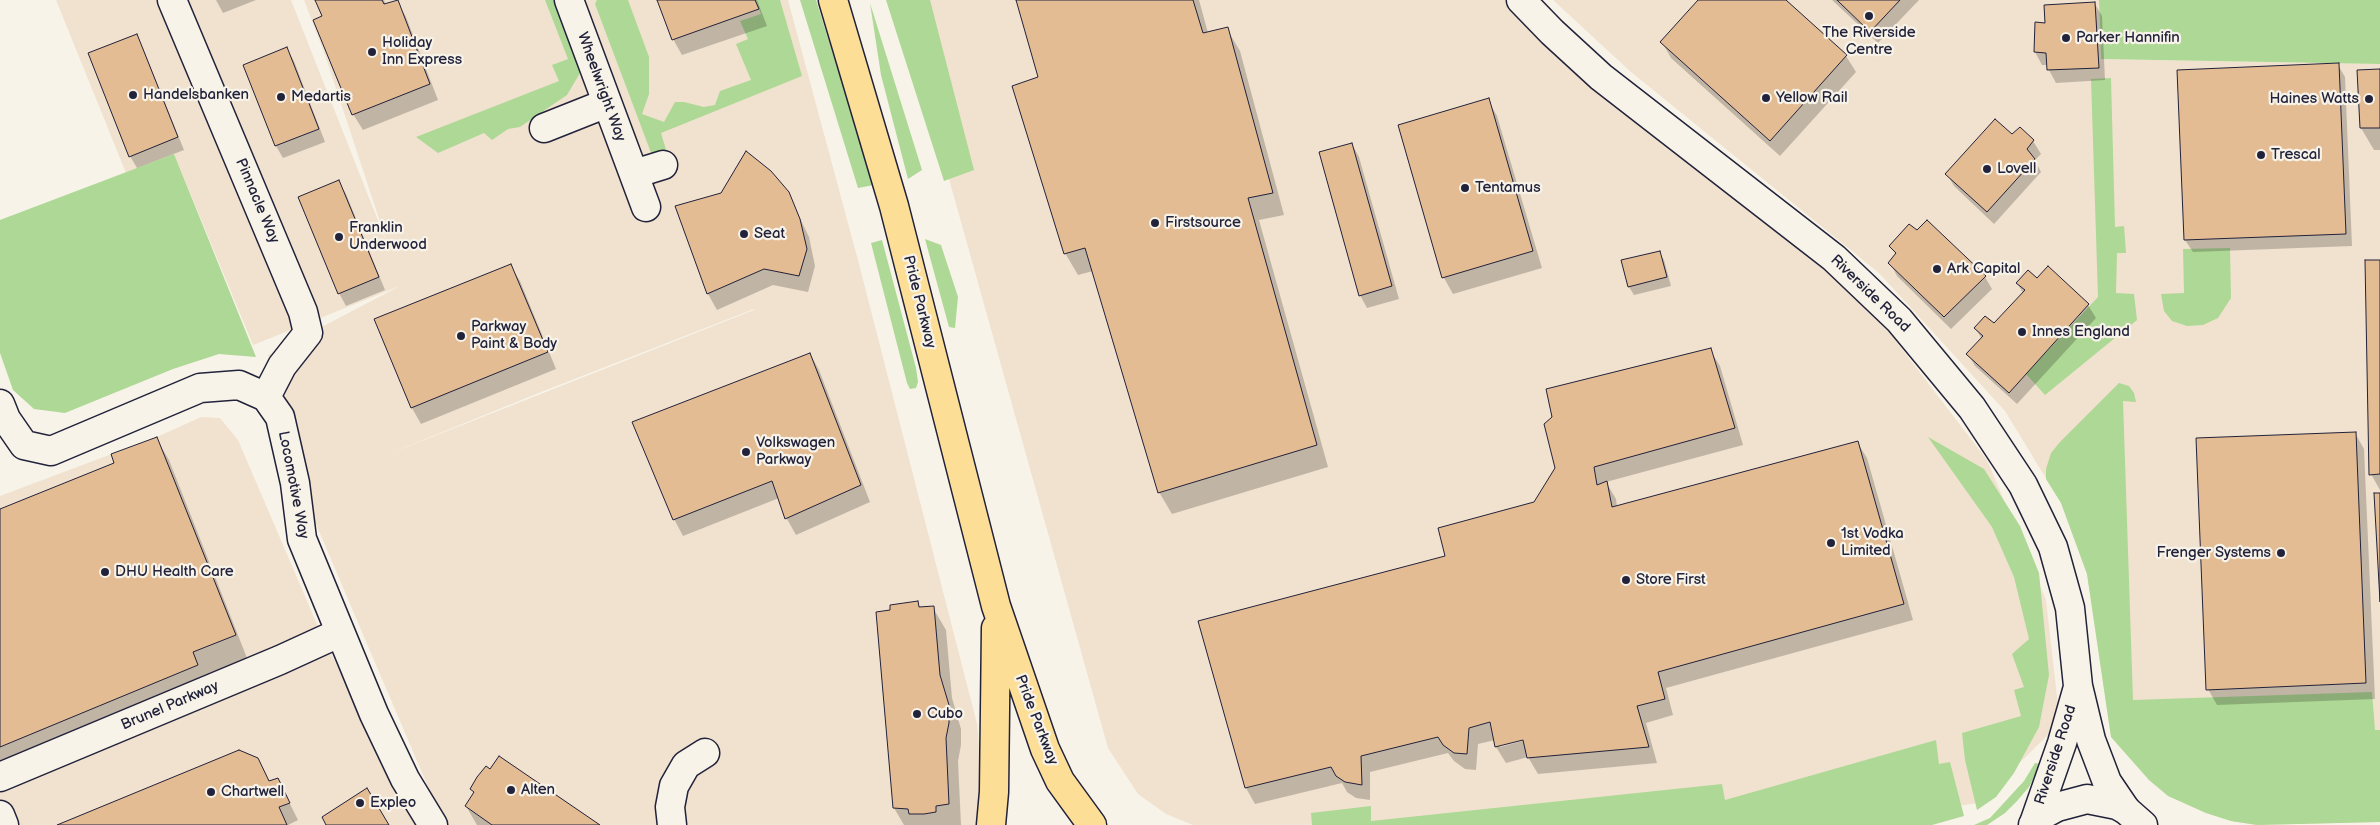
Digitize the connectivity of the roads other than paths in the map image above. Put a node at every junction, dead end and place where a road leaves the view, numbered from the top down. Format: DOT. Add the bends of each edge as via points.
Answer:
graph roads {
  1 [pos="172,0"];
  2 [pos="570,0"];
  3 [pos="833,0"];
  4 [pos="1521,0"];
  5 [pos="607,104"];
  6 [pos="544,128"];
  7 [pos="663,165"];
  8 [pos="634,174"];
  9 [pos="646,207"];
  10 [pos="266,397"];
  11 [pos="0,404"];
  12 [pos="996,606"];
  13 [pos="339,633"];
  14 [pos="2078,686"];
  15 [pos="705,753"];
  16 [pos="0,776"];
  17 [pos="0,815"];
  18 [pos="2139,820"];
  19 [pos="2033,824"];
  20 [pos="4,825"];
  21 [pos="433,825"];
  22 [pos="672,825"];
  23 [pos="991,825"];
  24 [pos="1092,825"];
  1 -- 10 [label="street, Pinnacle Way" via="303,312 308,333 282,366"];
  2 -- 5 [label="street, Wheelwright Way"];
  3 -- 12 [label="main road, Pride Parkway" via="894,206"];
  4 -- 14 [label="street, Riverside Road" via="1601,77 1834,258 1899,320 1943,372 2001,450 2032,503 2052,547 2070,608"];
  5 -- 6 [label="street"];
  5 -- 8 [label="street, Wheelwright Way"];
  7 -- 8 [label="street"];
  8 -- 9 [label="street, Wheelwright Way"];
  10 -- 11 [label="street" via="239,385 200,388 51,451 24,445"];
  10 -- 13 [label="street, Locomotive Way" via="280,418 295,483 302,539"];
  12 -- 23 [label="main road, Pride Parkway"];
  12 -- 24 [label="main road, Pride Parkway" via="1045,749 1060,781"];
  13 -- 16 [label="street, Brunel Parkway" via="272,664"];
  13 -- 21 [label="street, Locomotive Way" via="405,779"];
  14 -- 18 [label="street, Riverside Road" via="2097,758 2108,782"];
  14 -- 19 [label="street, Riverside Road"];
  15 -- 22 [label="street" via="686,765 674,786 670,807"];
  17 -- 20 [label="street"];
  18 -- 19 [label="street" via="2097,800 2076,800 2057,806"];
}
